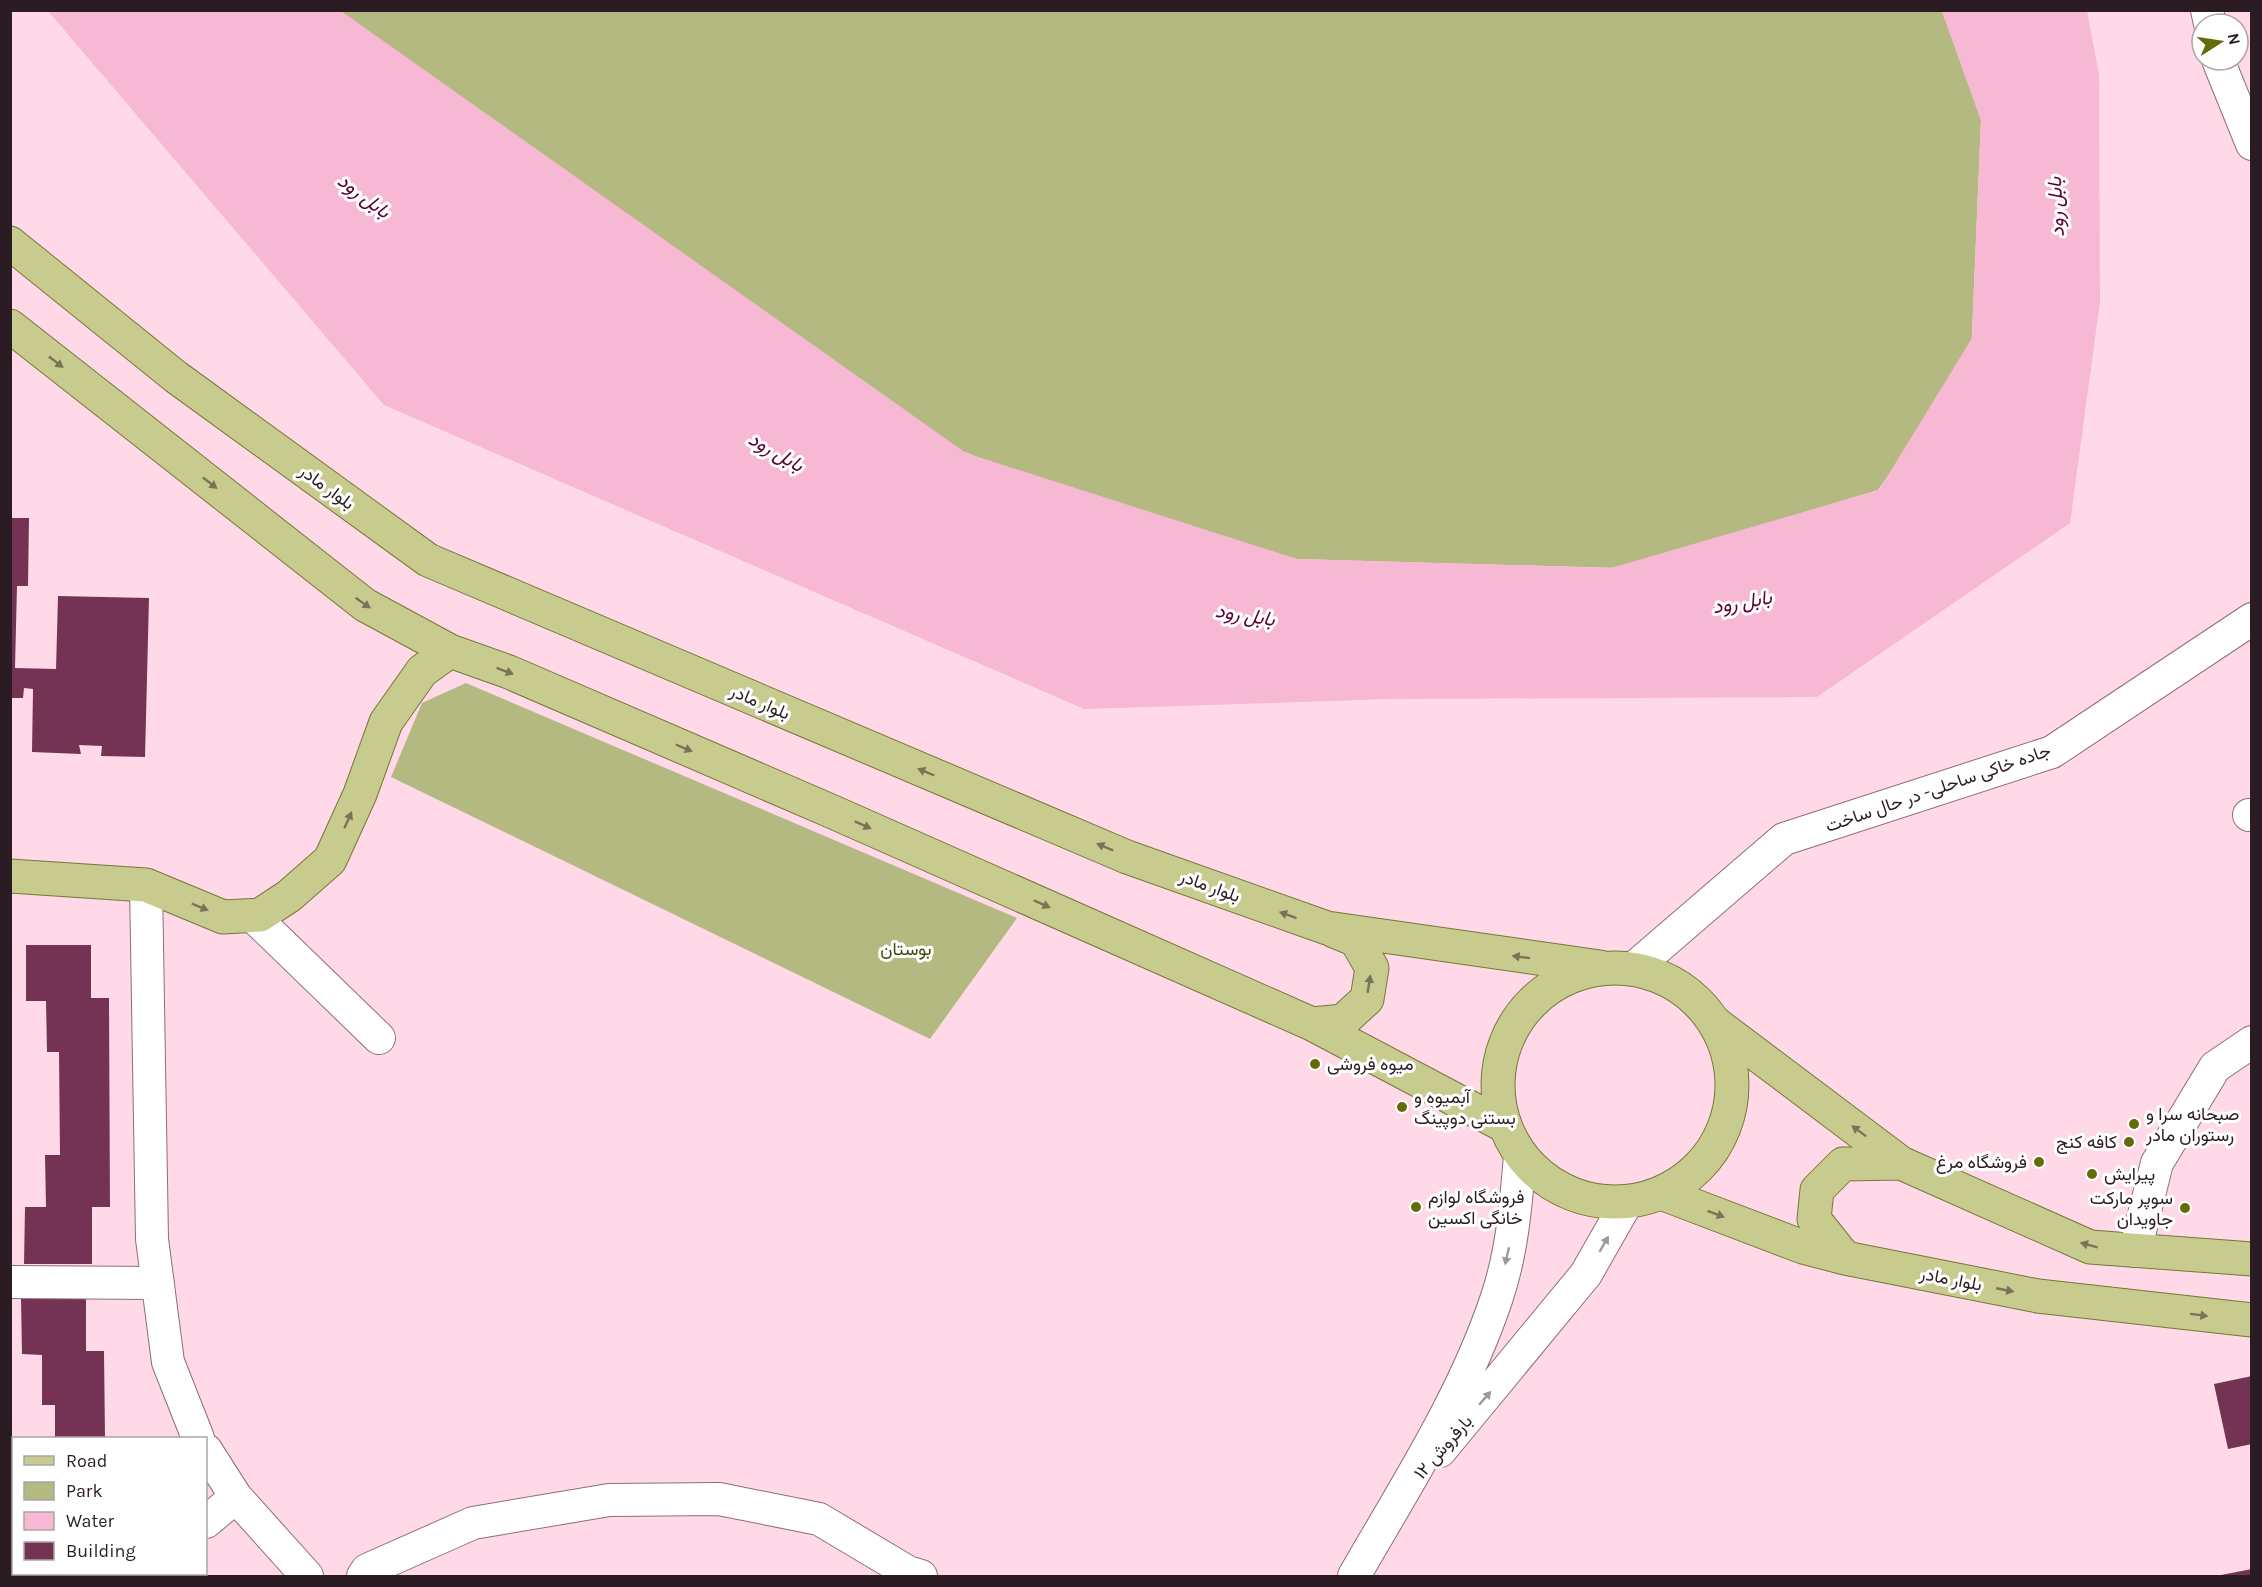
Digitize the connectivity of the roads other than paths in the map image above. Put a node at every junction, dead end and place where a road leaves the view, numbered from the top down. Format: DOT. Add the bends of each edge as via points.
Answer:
graph roads {
  1 [pos="2223,72"];
  2 [pos="2252,144"];
  3 [pos="10,243"];
  4 [pos="10,326"];
  5 [pos="2252,619"];
  6 [pos="450,651"];
  7 [pos="10,876"];
  8 [pos="146,885"];
  9 [pos="252,915"];
  10 [pos="1327,928"];
  11 [pos="1600,967"];
  12 [pos="1634,968"];
  13 [pos="1715,1023"];
  14 [pos="1312,1024"];
  15 [pos="379,1038"];
  16 [pos="2252,1042"];
  17 [pos="1503,1125"];
  18 [pos="1520,1156"];
  19 [pos="1901,1163"];
  20 [pos="1661,1193"];
  21 [pos="1627,1203"];
  22 [pos="2135,1251"];
  23 [pos="1845,1258"];
  24 [pos="2252,1259"];
  25 [pos="10,1282"];
  26 [pos="158,1283"];
  27 [pos="2252,1320"];
  28 [pos="198,1437"];
  29 [pos="207,1452"];
  30 [pos="1406,1490"];
  31 [pos="236,1497"];
  32 [pos="207,1521"];
  33 [pos="307,1576"];
  34 [pos="363,1576"];
  35 [pos="921,1576"];
  36 [pos="1354,1576"];
  1 -- 2 [label="street"];
  10 -- 3 [label="main road, بلوار مادر, one-way" via="1127,857 428,560 176,377"];
  4 -- 6 [label="main road, one-way" via="365,605"];
  5 -- 12 [label="street, جاده خاکی ساحلی- در حال ساخت" via="2052,752 1784,839"];
  9 -- 6 [label="main road, one-way" via="260,915 289,896 330,860 386,722 422,671"];
  6 -- 14 [label="main road, one-way" via="509,672 822,807"];
  7 -- 8 [label="main road"];
  8 -- 9 [label="main road, one-way" via="223,917"];
  8 -- 26 [label="street" via="152,1239"];
  9 -- 15 [label="street"];
  11 -- 10 [label="main road, بلوار مادر, one-way"];
  14 -- 10 [label="main road, one-way" via="1343,1021 1367,999 1372,968 1356,940"];
  11 -- 12 [label="main road"];
  11 -- 17 [label="main road" via="1566,977 1546,989 1514,1023 1500,1055 1497,1090"];
  12 -- 13 [label="main road" via="1666,979 1694,997"];
  19 -- 13 [label="main road, one-way"];
  13 -- 20 [label="main road" via="1727,1050 1732,1078 1730,1107 1722,1134 1706,1159 1686,1179"];
  14 -- 17 [label="main road"];
  16 -- 22 [label="street" via="2215,1067 2157,1163"];
  17 -- 18 [label="main road"];
  18 -- 21 [label="main road" via="1559,1188 1587,1200"];
  18 -- 30 [label="street, بارفروش ۱۲, one-way" via="1513,1226 1497,1299 1470,1365"];
  22 -- 19 [label="main road, one-way" via="2090,1247"];
  19 -- 23 [label="main road" via="1842,1164 1817,1190 1814,1219"];
  20 -- 21 [label="main road"];
  20 -- 23 [label="main road, بلوار مادر, one-way" via="1803,1247"];
  30 -- 21 [label="street, بارفروش ۱۲, one-way" via="1586,1274"];
  22 -- 24 [label="main road"];
  23 -- 27 [label="main road, بلوار مادر, one-way" via="2038,1296"];
  25 -- 26 [label="street"];
  26 -- 28 [label="street" via="168,1362"];
  29 -- 31 [label="street"];
  30 -- 36 [label="street"];
  31 -- 32 [label="street"];
  31 -- 33 [label="street"];
  34 -- 35 [label="street" via="367,1570 473,1523 609,1500 719,1499 819,1519"];
}
